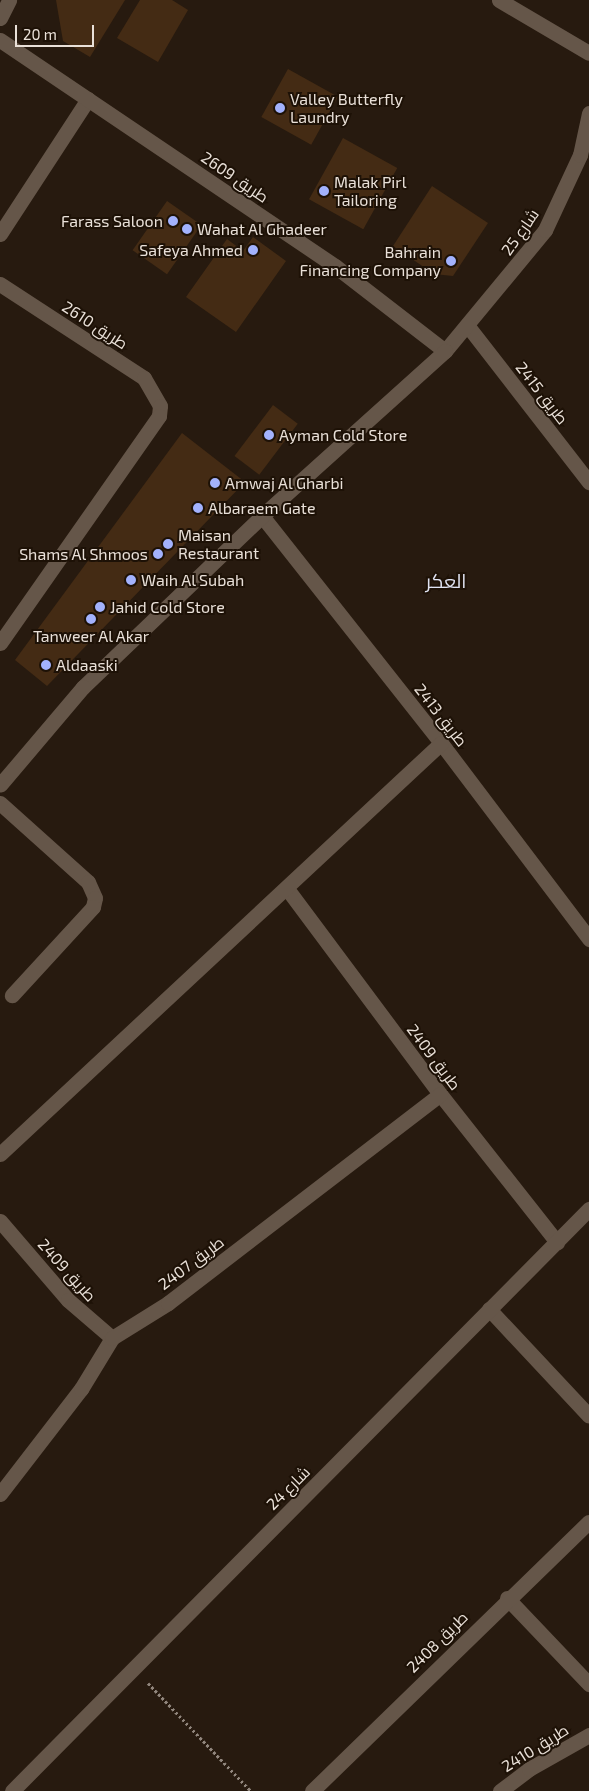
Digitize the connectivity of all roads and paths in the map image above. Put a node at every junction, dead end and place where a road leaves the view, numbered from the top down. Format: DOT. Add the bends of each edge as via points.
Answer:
graph roads {
  1 [pos="9,0"];
  2 [pos="499,0"];
  3 [pos="0,18"];
  4 [pos="0,40"];
  5 [pos="589,52"];
  6 [pos="88,99"];
  7 [pos="589,113"];
  8 [pos="0,234"];
  9 [pos="3,291"];
  10 [pos="467,326"];
  11 [pos="444,351"];
  12 [pos="589,482"];
  13 [pos="262,516"];
  14 [pos="0,642"];
  15 [pos="441,743"];
  16 [pos="2,779"];
  17 [pos="0,803"];
  18 [pos="288,890"];
  19 [pos="589,939"];
  20 [pos="12,996"];
  21 [pos="440,1094"];
  22 [pos="0,1154"];
  23 [pos="589,1209"];
  24 [pos="0,1221"];
  25 [pos="557,1242"];
  26 [pos="489,1309"];
  27 [pos="112,1338"];
  28 [pos="589,1416"];
  29 [pos="0,1494"];
  30 [pos="589,1522"];
  31 [pos="507,1598"];
  32 [pos="134,1668"];
  33 [pos="589,1684"];
  34 [pos="589,1736"];
  35 [pos="12,1791"];
  36 [pos="251,1791"];
  37 [pos="312,1791"];
  38 [pos="500,1791"];
  1 -- 3 [label="street"];
  2 -- 5 [label="street"];
  4 -- 6 [label="street, طريق 2609"];
  6 -- 8 [label="street"];
  6 -- 11 [label="street, طريق 2609" via="335,266"];
  7 -- 10 [label="street, شارع 25" via="580,155 545,230"];
  9 -- 14 [label="street, طريق 2610" via="144,378 157,396 160,416"];
  10 -- 11 [label="street, شارع 25"];
  10 -- 12 [label="street, طريق 2415"];
  11 -- 13 [label="street, شارع 25"];
  13 -- 15 [label="street, طريق 2413"];
  13 -- 16 [label="street, شارع 25" via="83,687"];
  15 -- 18 [label="street"];
  15 -- 19 [label="street, طريق 2413"];
  17 -- 20 [label="street" via="88,882 94,898 93,907"];
  18 -- 21 [label="street, طريق 2409"];
  18 -- 22 [label="street"];
  21 -- 25 [label="street, طريق 2409"];
  21 -- 27 [label="street, طريق 2407" via="168,1303"];
  23 -- 25 [label="street, شارع 24"];
  24 -- 27 [label="street, طريق 2409" via="68,1300"];
  25 -- 26 [label="street, شارع 24"];
  26 -- 28 [label="street"];
  26 -- 32 [label="street, شارع 24"];
  27 -- 29 [label="street, طريق 2407" via="81,1389"];
  30 -- 31 [label="street, طريق 2408"];
  31 -- 33 [label="street"];
  31 -- 37 [label="street, طريق 2408"];
  32 -- 35 [label="street, شارع 24"];
  32 -- 36 [label="path"];
  34 -- 38 [label="street, طريق 2410" via="529,1769"];
}
